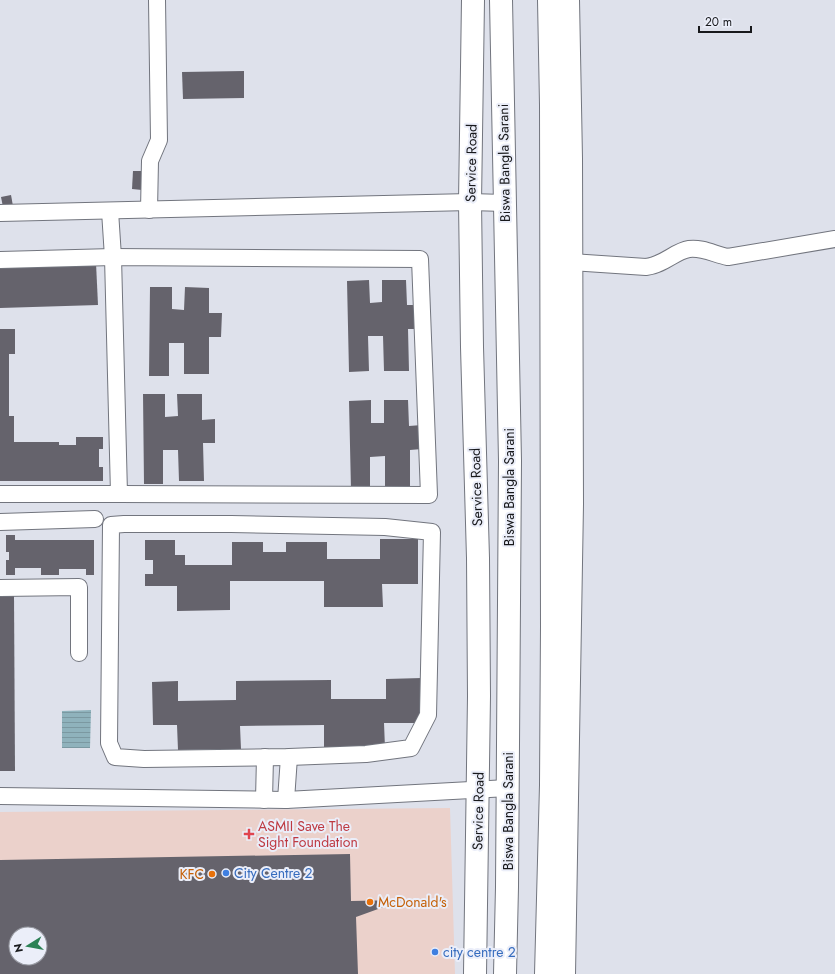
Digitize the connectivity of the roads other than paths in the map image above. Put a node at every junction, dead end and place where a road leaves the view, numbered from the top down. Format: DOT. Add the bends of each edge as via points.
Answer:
graph roads {
  1 [pos="157,0"];
  2 [pos="473,0"];
  3 [pos="501,0"];
  4 [pos="549,0"];
  5 [pos="568,0"];
  6 [pos="470,202"];
  7 [pos="505,203"];
  8 [pos="149,210"];
  9 [pos="110,211"];
  10 [pos="0,213"];
  11 [pos="835,239"];
  12 [pos="113,257"];
  13 [pos="0,260"];
  14 [pos="571,262"];
  15 [pos="0,494"];
  16 [pos="119,494"];
  17 [pos="94,519"];
  18 [pos="0,522"];
  19 [pos="0,588"];
  20 [pos="80,653"];
  21 [pos="265,757"];
  22 [pos="289,757"];
  23 [pos="508,788"];
  24 [pos="478,789"];
  25 [pos="0,796"];
  26 [pos="264,800"];
  27 [pos="286,800"];
  28 [pos="475,974"];
  29 [pos="505,974"];
  30 [pos="546,974"];
  31 [pos="564,974"];
  1 -- 8 [label="street" via="159,140 150,161"];
  2 -- 6 [label="street, Service Road"];
  3 -- 7 [label="street, Biswa Bangla Sarani"];
  4 -- 30 [label="street" via="552,658"];
  5 -- 14 [label="street"];
  6 -- 7 [label="street"];
  6 -- 8 [label="street"];
  6 -- 24 [label="street, Service Road" via="480,696"];
  7 -- 23 [label="street, Biswa Bangla Sarani" via="510,461"];
  8 -- 9 [label="street"];
  9 -- 10 [label="street"];
  9 -- 12 [label="street"];
  11 -- 14 [label="street" via="728,257 688,249 655,266"];
  12 -- 13 [label="street"];
  12 -- 16 [label="street"];
  12 -- 16 [label="street" via="420,260 429,495"];
  14 -- 31 [label="street" via="572,504"];
  15 -- 16 [label="street"];
  17 -- 18 [label="street"];
  19 -- 20 [label="street" via="79,587"];
  21 -- 22 [label="street"];
  21 -- 22 [label="street" via="115,757 109,743 111,525 385,527 432,532 428,715 411,748 366,754"];
  21 -- 26 [label="street"];
  22 -- 27 [label="street"];
  23 -- 24 [label="street"];
  23 -- 29 [label="street, Biswa Bangla Sarani"];
  24 -- 27 [label="street"];
  24 -- 28 [label="street, Service Road"];
  25 -- 26 [label="street"];
  26 -- 27 [label="street"];
}
